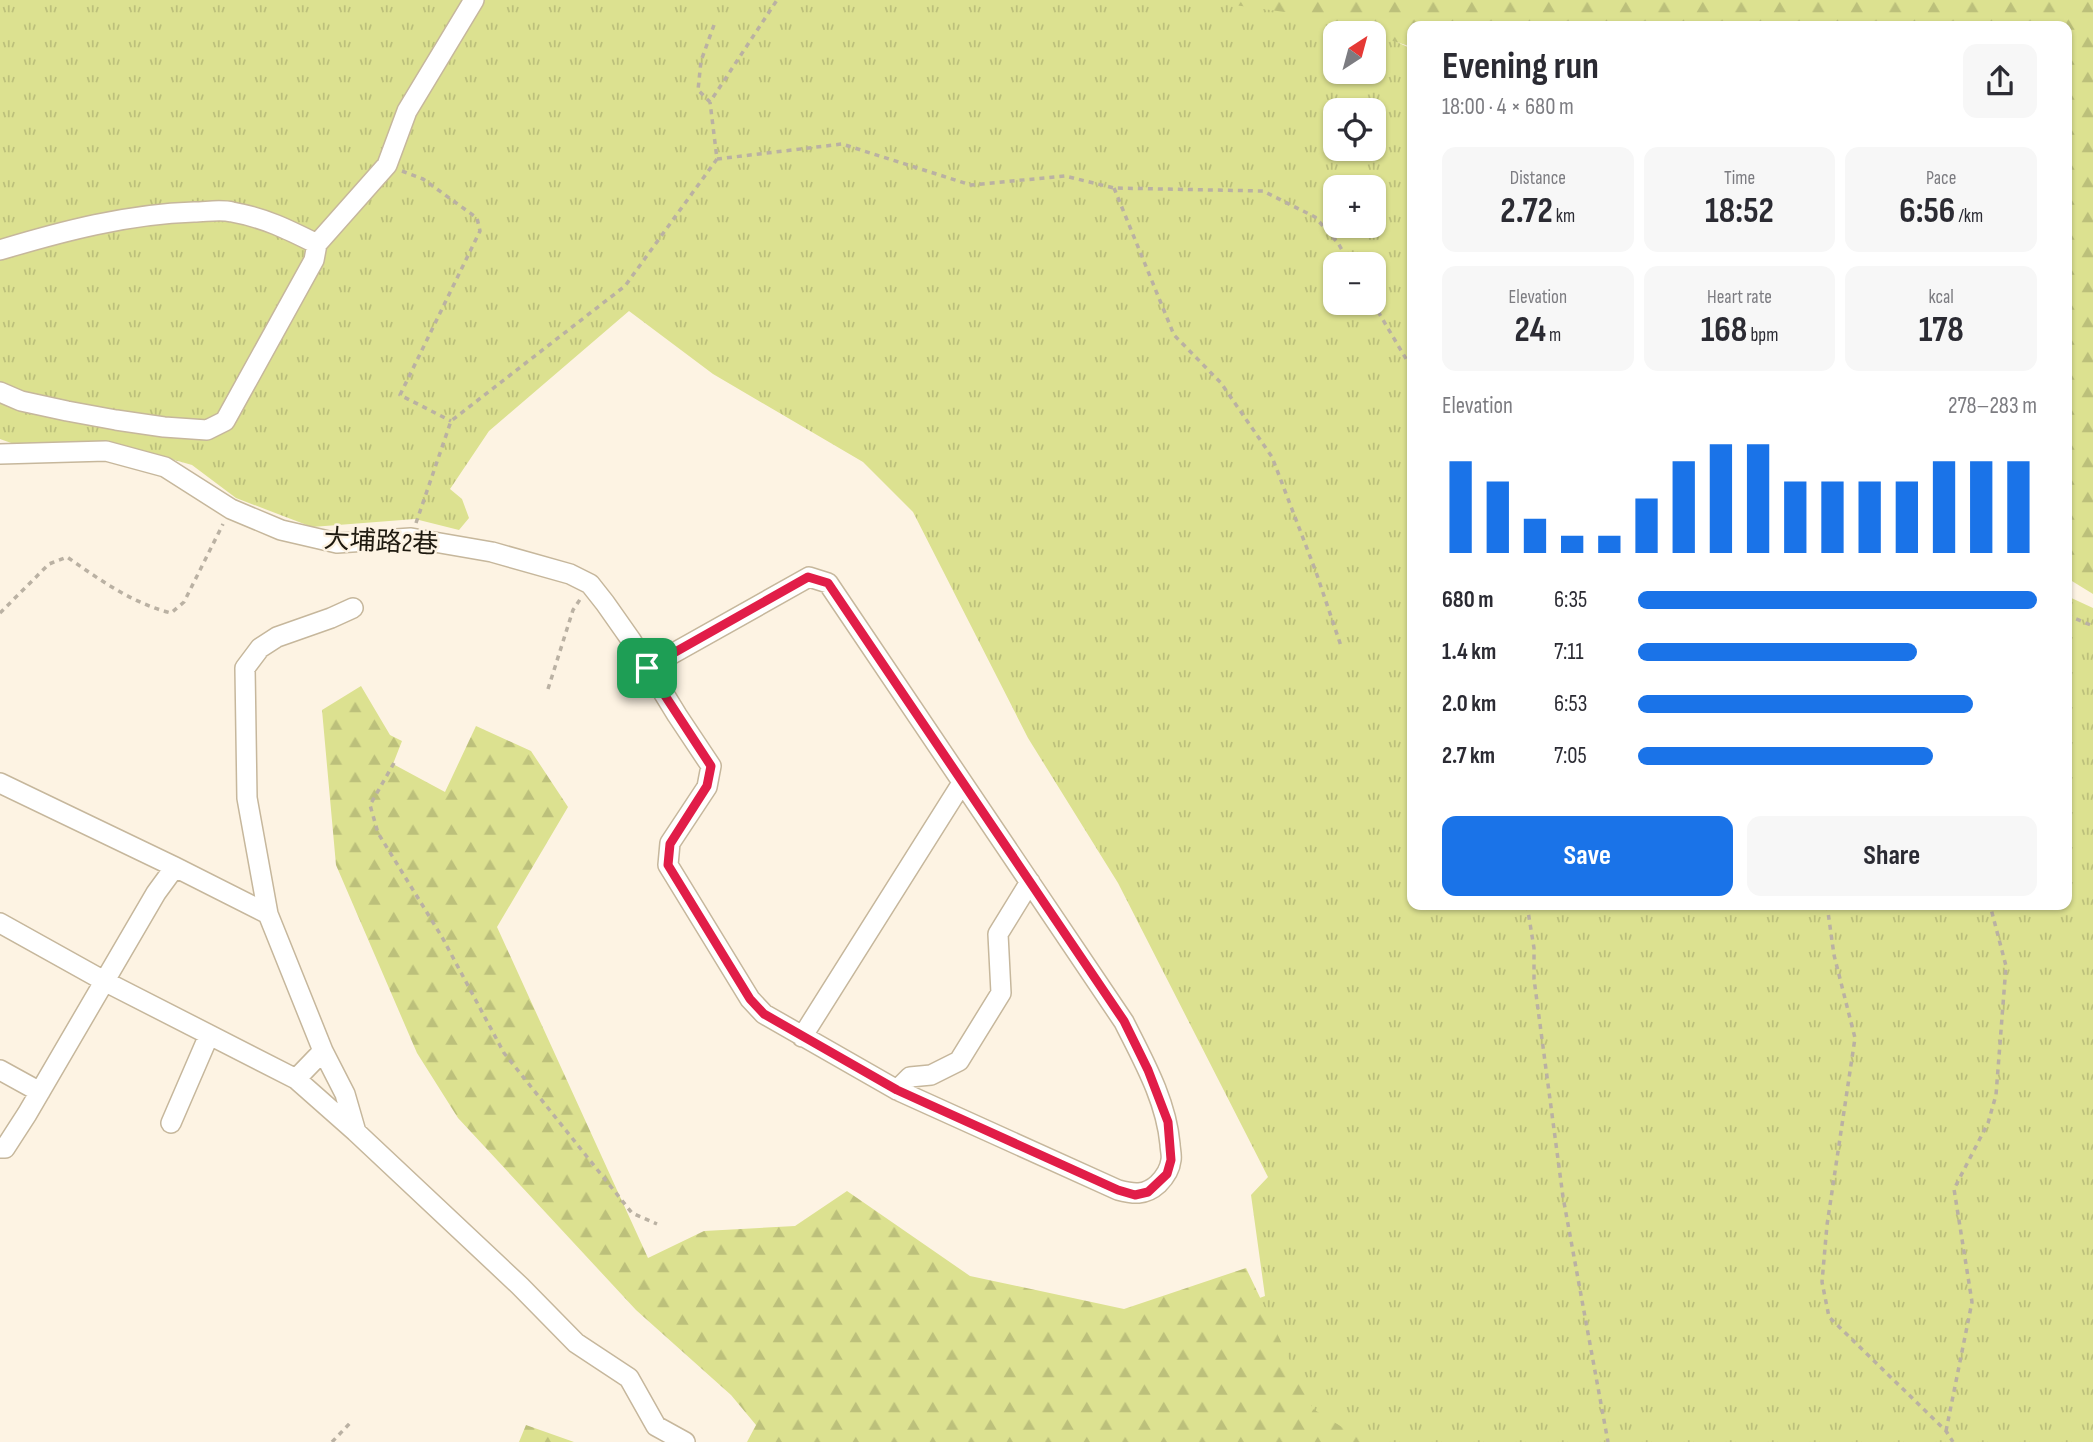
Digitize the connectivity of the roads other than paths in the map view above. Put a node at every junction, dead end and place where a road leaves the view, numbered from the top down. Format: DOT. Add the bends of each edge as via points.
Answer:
graph roads {
  1 [pos="474,0"];
  2 [pos="317,244"];
  3 [pos="0,250"];
  4 [pos="0,392"];
  5 [pos="0,454"];
  6 [pos="353,608"];
  7 [pos="647,668"];
  8 [pos="0,783"];
  9 [pos="962,783"];
  10 [pos="175,867"];
  11 [pos="1030,882"];
  12 [pos="268,914"];
  13 [pos="0,923"];
  14 [pos="106,982"];
  15 [pos="209,1035"];
  16 [pos="802,1037"];
  17 [pos="323,1051"];
  18 [pos="0,1070"];
  19 [pos="296,1079"];
  20 [pos="897,1090"];
  21 [pos="40,1093"];
  22 [pos="171,1123"];
  23 [pos="356,1132"];
  24 [pos="0,1148"];
  25 [pos="685,1442"];
  1 -- 2 [label="street" via="407,111 387,165"];
  2 -- 3 [label="street" via="274,223 217,211 113,221"];
  2 -- 4 [label="street" via="314,260 225,421 208,430 116,420 21,401"];
  5 -- 7 [label="street, 大埔路2巷" via="106,451 165,467 231,509 281,530 337,543 411,538 543,565 590,584"];
  6 -- 12 [label="street" via="277,637 260,648 245,668 247,798"];
  7 -- 9 [label="street, 大埔路2巷" via="808,577 828,583"];
  7 -- 16 [label="street, 大埔路2巷" via="711,766 707,786 670,844 668,865 750,999 764,1014"];
  8 -- 10 [label="street"];
  9 -- 11 [label="street, 大埔路2巷"];
  9 -- 16 [label="street"];
  10 -- 12 [label="street"];
  10 -- 14 [label="street"];
  11 -- 20 [label="street" via="998,934 1001,993 959,1061 931,1075 911,1077"];
  11 -- 20 [label="street, 大埔路2巷" via="1124,1021 1148,1070 1168,1122 1171,1160 1167,1174 1148,1192 1135,1195 1118,1190"];
  12 -- 17 [label="street"];
  13 -- 14 [label="street"];
  14 -- 15 [label="street"];
  14 -- 21 [label="street"];
  15 -- 19 [label="street"];
  15 -- 22 [label="street"];
  16 -- 20 [label="street, 大埔路2巷"];
  17 -- 19 [label="street"];
  17 -- 23 [label="street" via="345,1094"];
  18 -- 21 [label="street"];
  19 -- 23 [label="street"];
  21 -- 24 [label="street" via="5,1148"];
  23 -- 25 [label="street" via="576,1343 629,1378 656,1426"];
}
